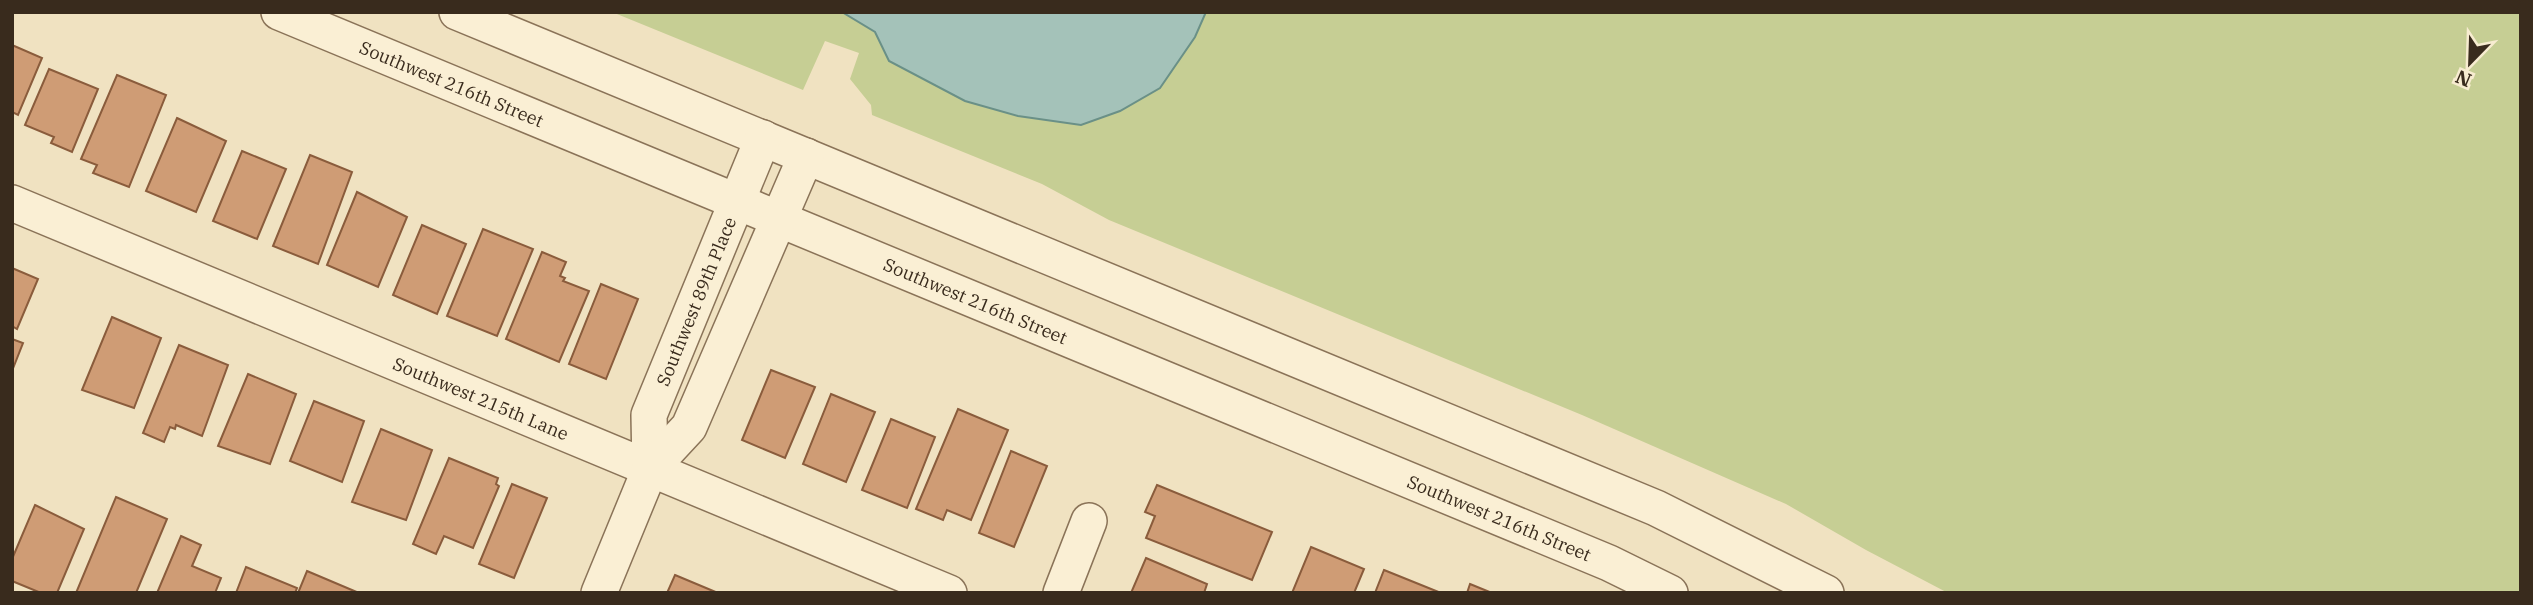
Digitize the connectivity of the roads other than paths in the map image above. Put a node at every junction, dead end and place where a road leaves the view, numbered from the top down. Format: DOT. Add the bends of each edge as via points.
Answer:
graph roads {
  1 [pos="279,12"];
  2 [pos="457,12"];
  3 [pos="763,138"];
  4 [pos="806,156"];
  5 [pos="737,202"];
  6 [pos="12,203"];
  7 [pos="778,219"];
  8 [pos="650,469"];
  9 [pos="1088,521"];
  10 [pos="599,593"];
  11 [pos="949,593"];
  12 [pos="1061,593"];
  13 [pos="1670,593"];
  14 [pos="1826,593"];
  1 -- 5 [label="street, Southwest 216th Street"];
  2 -- 3 [label="street"];
  3 -- 4 [label="street"];
  3 -- 5 [label="street, Southwest 89th Place"];
  4 -- 7 [label="street, Southwest 89th Place"];
  4 -- 14 [label="street" via="1656,508"];
  5 -- 7 [label="street, Southwest 216th Street"];
  5 -- 8 [label="street, Southwest 89th Place" via="649,415"];
  6 -- 8 [label="street, Southwest 215th Lane"];
  7 -- 8 [label="street, Southwest 89th Place" via="689,427"];
  7 -- 13 [label="street, Southwest 216th Street" via="1596,558"];
  8 -- 10 [label="street, Southwest 89th Place"];
  8 -- 11 [label="street, Southwest 215th Lane"];
  9 -- 12 [label="street"];
}
